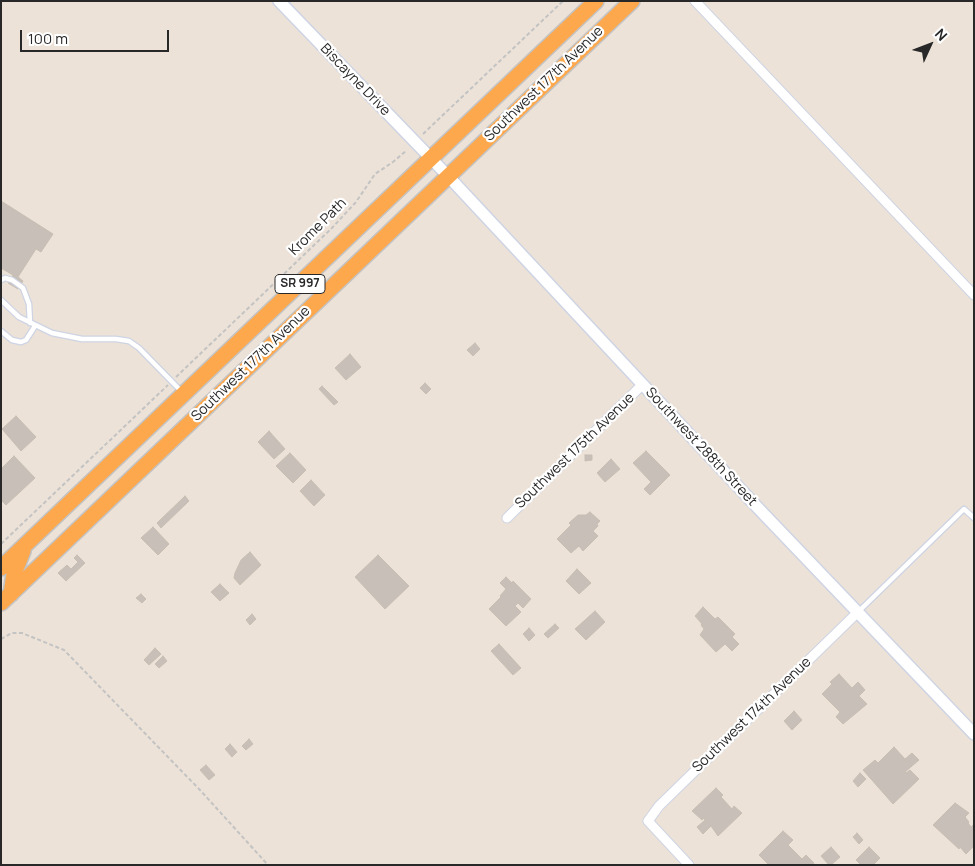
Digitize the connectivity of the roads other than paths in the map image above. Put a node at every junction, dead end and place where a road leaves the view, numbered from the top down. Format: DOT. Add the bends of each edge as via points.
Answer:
graph roads {
  1 [pos="279,1"];
  2 [pos="596,1"];
  3 [pos="632,1"];
  4 [pos="695,1"];
  5 [pos="430,159"];
  6 [pos="448,176"];
  7 [pos="1,280"];
  8 [pos="974,294"];
  9 [pos="1,300"];
  10 [pos="30,323"];
  11 [pos="35,326"];
  12 [pos="1,331"];
  13 [pos="643,384"];
  14 [pos="184,394"];
  15 [pos="507,518"];
  16 [pos="974,518"];
  17 [pos="26,545"];
  18 [pos="1,568"];
  19 [pos="6,598"];
  20 [pos="858,612"];
  21 [pos="974,734"];
  22 [pos="689,865"];
  1 -- 5 [label="street, Biscayne Drive"];
  2 -- 5 [label="highway, Southwest 177th Avenue / SR 997"];
  3 -- 6 [label="highway, Southwest 177th Avenue / SR 997"];
  4 -- 8 [label="street"];
  5 -- 6 [label="street, Southwest 288th Street"];
  5 -- 14 [label="highway, Southwest 177th Avenue / SR 997"];
  6 -- 13 [label="street, Southwest 288th Street"];
  6 -- 19 [label="highway, Southwest 177th Avenue / SR 997"];
  7 -- 10 [label="lane" via="12,280 23,288 30,304"];
  9 -- 10 [label="lane"];
  10 -- 11 [label="lane"];
  11 -- 12 [label="lane" via="21,342 12,340"];
  11 -- 14 [label="lane" via="74,338 129,341"];
  13 -- 15 [label="street, Southwest 175th Avenue"];
  13 -- 20 [label="street, Southwest 288th Street"];
  14 -- 17 [label="highway, Southwest 177th Avenue / SR 997"];
  16 -- 20 [label="lane" via="964,508"];
  17 -- 18 [label="highway, Southwest 177th Avenue / SR 997"];
  17 -- 19 [label="highway"];
  20 -- 21 [label="street, Southwest 288th Street"];
  20 -- 22 [label="street, Southwest 174th Avenue" via="659,806 648,821"];
}
